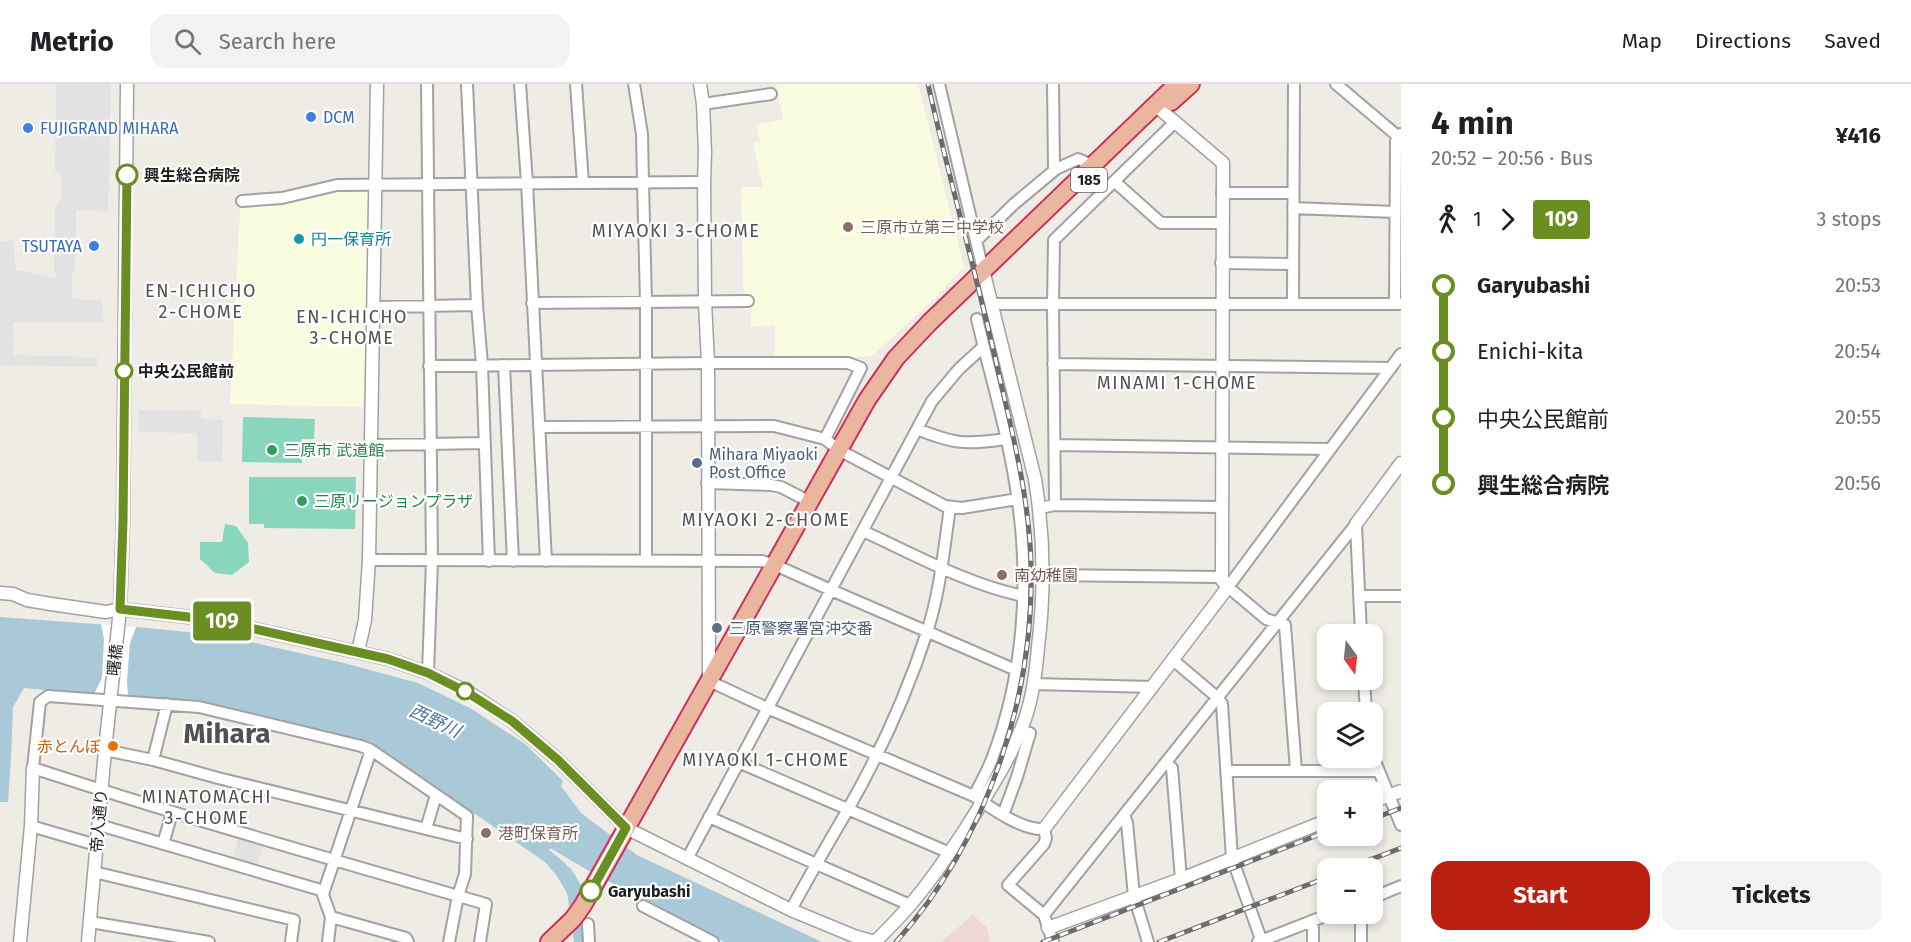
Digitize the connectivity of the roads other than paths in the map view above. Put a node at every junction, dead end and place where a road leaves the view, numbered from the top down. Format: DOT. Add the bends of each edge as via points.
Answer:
graph roads {
  1 [pos="127,84"];
  2 [pos="377,84"];
  3 [pos="427,84"];
  4 [pos="467,84"];
  5 [pos="520,84"];
  6 [pos="576,84"];
  7 [pos="634,84"];
  8 [pos="700,84"];
  9 [pos="939,84"];
  10 [pos="1053,84"];
  11 [pos="1177,84"];
  12 [pos="1191,84"];
  13 [pos="1294,84"];
  14 [pos="1336,84"];
  15 [pos="771,94"];
  16 [pos="703,105"];
  17 [pos="1168,117"];
  18 [pos="1400,137"];
  19 [pos="1092,165"];
  20 [pos="1056,169"];
  21 [pos="1114,181"];
  22 [pos="643,182"];
  23 [pos="704,182"];
  24 [pos="527,183"];
  25 [pos="584,183"];
  26 [pos="428,184"];
  27 [pos="472,184"];
  28 [pos="376,185"];
  29 [pos="1222,193"];
  30 [pos="1293,193"];
  31 [pos="242,201"];
  32 [pos="1293,208"];
  33 [pos="1395,212"];
  34 [pos="1222,223"];
  35 [pos="976,241"];
  36 [pos="1221,263"];
  37 [pos="1293,264"];
  38 [pos="983,270"];
  39 [pos="748,301"];
  40 [pos="646,302"];
  41 [pos="705,302"];
  42 [pos="532,303"];
  43 [pos="992,304"];
  44 [pos="1053,304"];
  45 [pos="1293,304"];
  46 [pos="1398,304"];
  47 [pos="477,305"];
  48 [pos="1221,305"];
  49 [pos="429,306"];
  50 [pos="373,307"];
  51 [pos="976,318"];
  52 [pos="983,347"];
  53 [pos="1401,354"];
  54 [pos="645,363"];
  55 [pos="708,363"];
  56 [pos="536,364"];
  57 [pos="1053,364"];
  58 [pos="482,365"];
  59 [pos="504,365"];
  60 [pos="429,366"];
  61 [pos="1221,366"];
  62 [pos="1391,368"];
  63 [pos="645,426"];
  64 [pos="707,426"];
  65 [pos="539,427"];
  66 [pos="917,429"];
  67 [pos="825,439"];
  68 [pos="1005,440"];
  69 [pos="485,442"];
  70 [pos="430,444"];
  71 [pos="372,445"];
  72 [pos="1054,445"];
  73 [pos="1221,447"];
  74 [pos="1330,448"];
  75 [pos="839,450"];
  76 [pos="1401,463"];
  77 [pos="891,477"];
  78 [pos="707,483"];
  79 [pos="1018,500"];
  80 [pos="810,502"];
  81 [pos="1055,505"];
  82 [pos="950,507"];
  83 [pos="1221,507"];
  84 [pos="1040,508"];
  85 [pos="1356,524"];
  86 [pos="863,531"];
  87 [pos="369,560"];
  88 [pos="432,561"];
  89 [pos="489,561"];
  90 [pos="513,561"];
  91 [pos="546,561"];
  92 [pos="646,561"];
  93 [pos="707,561"];
  94 [pos="776,565"];
  95 [pos="942,567"];
  96 [pos="1043,575"];
  97 [pos="1225,583"];
  98 [pos="831,590"];
  99 [pos="0,593"];
  100 [pos="1023,596"];
  101 [pos="1359,596"];
  102 [pos="1401,596"];
  103 [pos="120,609"];
  104 [pos="1278,622"];
  105 [pos="1360,624"];
  106 [pos="927,631"];
  107 [pos="358,652"];
  108 [pos="1173,660"];
  109 [pos="1016,670"];
  110 [pos="428,673"];
  111 [pos="709,681"];
  112 [pos="1034,684"];
  113 [pos="1152,687"];
  114 [pos="110,698"];
  115 [pos="1218,698"];
  116 [pos="167,704"];
  117 [pos="767,708"];
  118 [pos="1020,731"];
  119 [pos="105,750"];
  120 [pos="371,750"];
  121 [pos="876,754"];
  122 [pos="153,760"];
  123 [pos="738,762"];
  124 [pos="1166,763"];
  125 [pos="33,768"];
  126 [pos="1378,768"];
  127 [pos="1226,771"];
  128 [pos="1296,771"];
  129 [pos="1379,771"];
  130 [pos="102,790"];
  131 [pos="1395,793"];
  132 [pos="436,795"];
  133 [pos="978,799"];
  134 [pos="848,809"];
  135 [pos="350,810"];
  136 [pos="172,813"];
  137 [pos="1003,815"];
  138 [pos="1124,815"];
  139 [pos="709,817"];
  140 [pos="1317,824"];
  141 [pos="99,825"];
  142 [pos="1401,825"];
  143 [pos="32,826"];
  144 [pos="426,829"];
  145 [pos="1044,829"];
  146 [pos="623,834"];
  147 [pos="467,839"];
  148 [pos="163,844"];
  149 [pos="96,845"];
  150 [pos="950,852"];
  151 [pos="1232,858"];
  152 [pos="334,859"];
  153 [pos="687,859"];
  154 [pos="815,863"];
  155 [pos="94,872"];
  156 [pos="1181,879"];
  157 [pos="1401,886"];
  158 [pos="324,891"];
  159 [pos="1383,893"];
  160 [pos="458,896"];
  161 [pos="1134,896"];
  162 [pos="910,905"];
  163 [pos="643,906"];
  164 [pos="791,910"];
  165 [pos="1044,915"];
  166 [pos="331,917"];
  167 [pos="1317,919"];
  168 [pos="1311,921"];
  169 [pos="90,922"];
  170 [pos="580,922"];
  171 [pos="1361,924"];
  172 [pos="1048,928"];
  173 [pos="700,939"];
  174 [pos="20,942"];
  175 [pos="88,942"];
  176 [pos="209,942"];
  177 [pos="291,942"];
  178 [pos="328,942"];
  179 [pos="408,942"];
  180 [pos="449,942"];
  181 [pos="480,942"];
  182 [pos="549,942"];
  183 [pos="589,942"];
  184 [pos="713,942"];
  185 [pos="1053,942"];
  186 [pos="1148,942"];
  187 [pos="1260,942"];
  188 [pos="1313,942"];
  189 [pos="1361,942"];
  1 -- 103 [label="street, 曙橋"];
  2 -- 28 [label="street"];
  3 -- 26 [label="street"];
  4 -- 27 [label="street"];
  5 -- 24 [label="street"];
  6 -- 25 [label="street"];
  7 -- 22 [label="street" via="642,134"];
  8 -- 16 [label="street"];
  9 -- 35 [label="street"];
  10 -- 20 [label="street"];
  11 -- 19 [label="highway, 185"];
  12 -- 17 [label="highway, 185"];
  13 -- 30 [label="street"];
  14 -- 18 [label="street"];
  15 -- 16 [label="street"];
  16 -- 23 [label="street"];
  17 -- 21 [label="street"];
  17 -- 29 [label="street" via="1223,163"];
  17 -- 38 [label="highway, 185" via="1012,250"];
  18 -- 33 [label="street" via="1396,141"];
  19 -- 20 [label="street" via="1078,159"];
  19 -- 38 [label="highway, 185"];
  20 -- 35 [label="street"];
  21 -- 34 [label="street" via="1161,223"];
  21 -- 44 [label="street" via="1054,240"];
  22 -- 23 [label="street"];
  22 -- 25 [label="street"];
  22 -- 40 [label="street"];
  23 -- 41 [label="street"];
  24 -- 25 [label="street"];
  24 -- 27 [label="street"];
  24 -- 42 [label="street"];
  26 -- 27 [label="street"];
  26 -- 28 [label="street"];
  26 -- 49 [label="street"];
  27 -- 47 [label="street"];
  28 -- 31 [label="street" via="337,185 282,198"];
  28 -- 50 [label="street"];
  29 -- 30 [label="street"];
  29 -- 34 [label="street"];
  30 -- 32 [label="street"];
  32 -- 33 [label="street"];
  32 -- 37 [label="street"];
  33 -- 46 [label="street"];
  34 -- 36 [label="street"];
  35 -- 38 [label="street"];
  36 -- 37 [label="street"];
  36 -- 48 [label="street"];
  37 -- 45 [label="street"];
  38 -- 43 [label="street"];
  38 -- 75 [label="highway, 185" via="896,358"];
  39 -- 41 [label="street"];
  40 -- 41 [label="street"];
  40 -- 42 [label="street"];
  40 -- 54 [label="street"];
  41 -- 55 [label="street"];
  42 -- 56 [label="street"];
  43 -- 44 [label="street"];
  43 -- 84 [label="street"];
  44 -- 48 [label="street"];
  44 -- 57 [label="street"];
  45 -- 46 [label="street"];
  45 -- 48 [label="street"];
  47 -- 49 [label="street"];
  47 -- 58 [label="street"];
  48 -- 61 [label="street"];
  49 -- 50 [label="street"];
  49 -- 60 [label="street"];
  50 -- 71 [label="street"];
  51 -- 52 [label="street"];
  52 -- 66 [label="street" via="936,396"];
  52 -- 68 [label="street"];
  53 -- 62 [label="street"];
  54 -- 55 [label="street"];
  54 -- 56 [label="street"];
  54 -- 63 [label="street"];
  55 -- 64 [label="street"];
  55 -- 67 [label="street" via="848,363 861,368"];
  56 -- 59 [label="street"];
  56 -- 65 [label="street"];
  57 -- 61 [label="street"];
  57 -- 72 [label="street"];
  58 -- 59 [label="street"];
  58 -- 60 [label="street"];
  58 -- 69 [label="street"];
  59 -- 90 [label="street"];
  60 -- 70 [label="street"];
  61 -- 62 [label="street"];
  61 -- 73 [label="street"];
  62 -- 74 [label="street"];
  63 -- 64 [label="street"];
  63 -- 65 [label="street"];
  63 -- 92 [label="street"];
  64 -- 67 [label="street" via="774,426"];
  64 -- 78 [label="street"];
  65 -- 91 [label="street"];
  66 -- 68 [label="street" via="967,444"];
  66 -- 77 [label="street"];
  67 -- 75 [label="street"];
  68 -- 79 [label="street"];
  69 -- 70 [label="street"];
  69 -- 89 [label="street"];
  70 -- 71 [label="street"];
  70 -- 88 [label="street"];
  71 -- 87 [label="street"];
  72 -- 73 [label="street"];
  72 -- 81 [label="street"];
  73 -- 74 [label="street"];
  73 -- 83 [label="street"];
  74 -- 97 [label="street"];
  75 -- 77 [label="street"];
  75 -- 80 [label="highway, 185"];
  76 -- 85 [label="street"];
  77 -- 82 [label="street"];
  77 -- 86 [label="street"];
  78 -- 80 [label="street" via="771,484"];
  78 -- 93 [label="street"];
  79 -- 82 [label="street"];
  79 -- 100 [label="street"];
  80 -- 94 [label="highway, 185"];
  81 -- 83 [label="street"];
  81 -- 84 [label="street"];
  82 -- 95 [label="street"];
  83 -- 97 [label="street"];
  84 -- 96 [label="street"];
  85 -- 101 [label="street"];
  85 -- 104 [label="street"];
  86 -- 95 [label="street"];
  86 -- 98 [label="street"];
  87 -- 88 [label="street"];
  87 -- 107 [label="street" via="365,620"];
  88 -- 89 [label="street"];
  88 -- 110 [label="street"];
  89 -- 90 [label="street"];
  90 -- 91 [label="street"];
  91 -- 92 [label="street"];
  92 -- 93 [label="street"];
  93 -- 94 [label="street" via="762,561"];
  93 -- 111 [label="street"];
  94 -- 98 [label="street"];
  94 -- 111 [label="highway, 185"];
  95 -- 100 [label="street" via="998,591"];
  95 -- 106 [label="street"];
  96 -- 97 [label="street" via="1218,577"];
  96 -- 112 [label="street"];
  97 -- 104 [label="street" via="1266,619"];
  97 -- 108 [label="street"];
  98 -- 106 [label="street"];
  98 -- 117 [label="street"];
  99 -- 103 [label="street" via="106,612"];
  100 -- 109 [label="street"];
  101 -- 102 [label="street"];
  101 -- 105 [label="street"];
  103 -- 107 [label="street" via="214,620"];
  103 -- 114 [label="street, 曙橋"];
  104 -- 115 [label="street"];
  104 -- 128 [label="street" via="1285,625"];
  106 -- 109 [label="street"];
  106 -- 121 [label="street" via="900,704"];
  107 -- 110 [label="street"];
  108 -- 113 [label="street"];
  108 -- 115 [label="street"];
  109 -- 133 [label="street"];
  110 -- 146 [label="street" via="512,721 558,760"];
  111 -- 117 [label="street"];
  111 -- 146 [label="highway, 185"];
  112 -- 113 [label="street"];
  112 -- 118 [label="street"];
  113 -- 145 [label="street"];
  114 -- 116 [label="street"];
  114 -- 119 [label="street, 帝人通り"];
  114 -- 125 [label="street" via="48,696 40,702"];
  115 -- 124 [label="street"];
  115 -- 127 [label="street" via="1222,704"];
  116 -- 120 [label="street" via="199,707"];
  116 -- 122 [label="street"];
  117 -- 121 [label="street"];
  117 -- 123 [label="street"];
  118 -- 133 [label="street" via="1010,753"];
  118 -- 137 [label="street" via="1030,733"];
  119 -- 122 [label="street"];
  119 -- 130 [label="street, 帝人通り"];
  120 -- 132 [label="street"];
  120 -- 135 [label="street"];
  121 -- 133 [label="street"];
  121 -- 134 [label="street"];
  122 -- 135 [label="street"];
  123 -- 134 [label="street"];
  123 -- 139 [label="street"];
  124 -- 138 [label="street"];
  124 -- 156 [label="street" via="1172,768"];
  125 -- 130 [label="street"];
  125 -- 143 [label="street"];
  126 -- 129 [label="street"];
  127 -- 128 [label="street"];
  127 -- 151 [label="street"];
  128 -- 129 [label="street"];
  129 -- 131 [label="street"];
  130 -- 136 [label="street"];
  130 -- 141 [label="street, 帝人通り"];
  131 -- 142 [label="street"];
  132 -- 144 [label="street"];
  132 -- 147 [label="street" via="468,816"];
  133 -- 137 [label="street"];
  133 -- 150 [label="street"];
  134 -- 150 [label="street"];
  134 -- 154 [label="street"];
  135 -- 144 [label="street"];
  135 -- 152 [label="street"];
  136 -- 148 [label="street"];
  136 -- 152 [label="street"];
  137 -- 145 [label="street" via="1036,830"];
  138 -- 161 [label="street"];
  138 -- 165 [label="street"];
  139 -- 153 [label="street"];
  139 -- 154 [label="street"];
  140 -- 151 [label="street"];
  141 -- 148 [label="street"];
  141 -- 149 [label="street, 帝人通り"];
  143 -- 149 [label="street"];
  143 -- 174 [label="street"];
  144 -- 147 [label="street"];
  145 -- 165 [label="street" via="1044,844 1008,885"];
  146 -- 153 [label="street"];
  146 -- 170 [label="highway, 185" via="583,905"];
  147 -- 160 [label="street" via="465,874"];
  148 -- 158 [label="street"];
  149 -- 155 [label="street, 帝人通り"];
  150 -- 162 [label="street"];
  151 -- 156 [label="street"];
  151 -- 187 [label="street"];
  152 -- 158 [label="street"];
  152 -- 160 [label="street"];
  153 -- 164 [label="street"];
  154 -- 162 [label="street"];
  154 -- 164 [label="street"];
  155 -- 169 [label="street, 帝人通り"];
  155 -- 177 [label="street" via="294,920"];
  156 -- 161 [label="street"];
  157 -- 159 [label="street"];
  158 -- 166 [label="street"];
  160 -- 180 [label="street"];
  160 -- 181 [label="street" via="486,904"];
  161 -- 172 [label="street"];
  161 -- 186 [label="street"];
  162 -- 164 [label="street" via="875,942"];
  163 -- 173 [label="street"];
  165 -- 172 [label="street"];
  166 -- 178 [label="street"];
  166 -- 179 [label="street" via="406,938"];
  167 -- 168 [label="street"];
  168 -- 187 [label="street"];
  168 -- 188 [label="street"];
  169 -- 175 [label="street, 帝人通り"];
  169 -- 176 [label="street"];
  170 -- 182 [label="highway, 185"];
  170 -- 183 [label="street"];
  171 -- 189 [label="street"];
  172 -- 185 [label="street"];
  173 -- 184 [label="street"];
}
